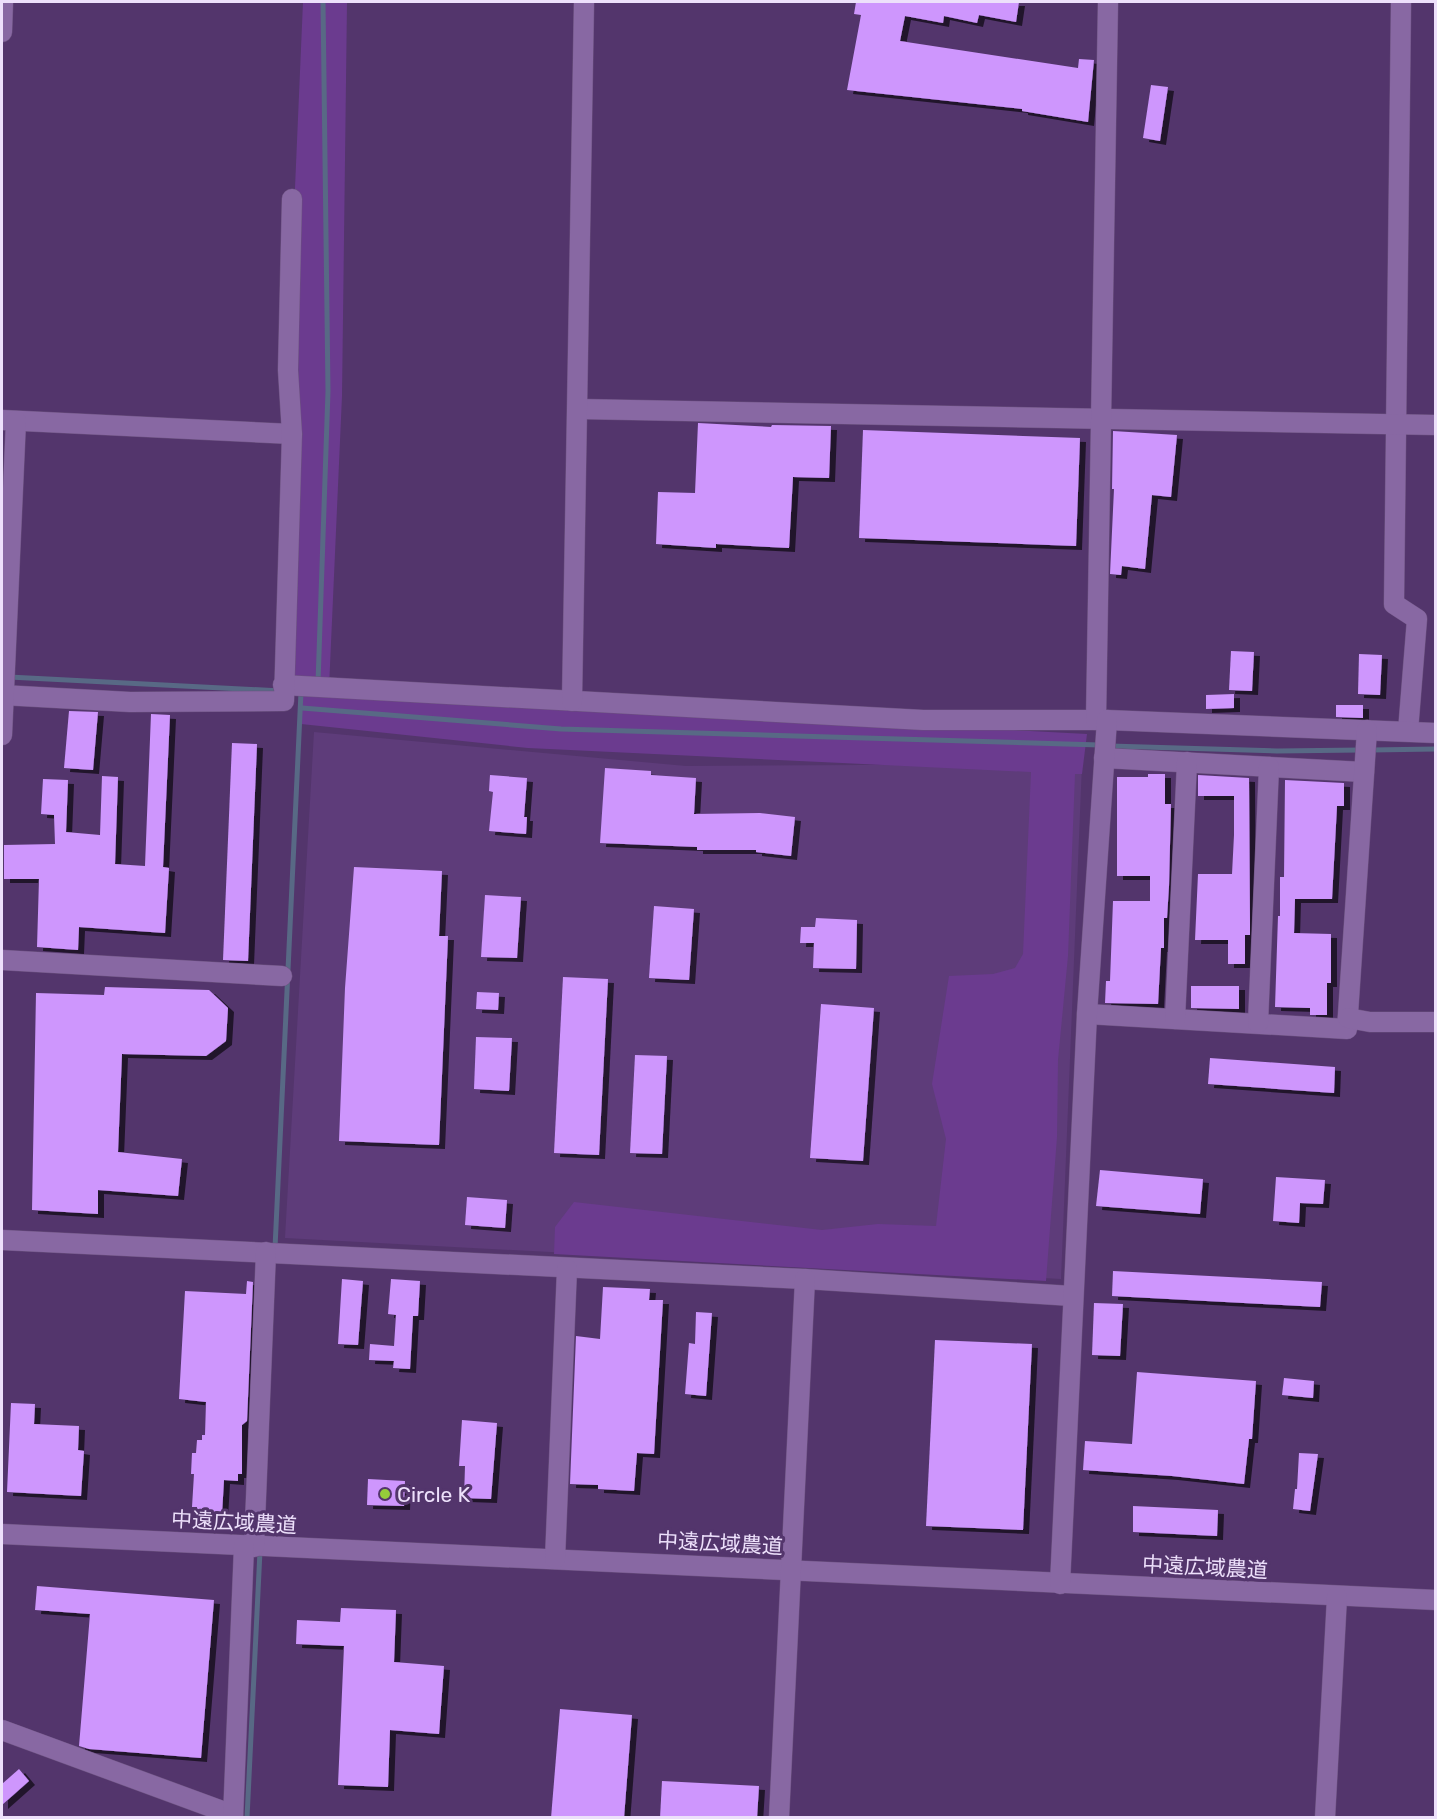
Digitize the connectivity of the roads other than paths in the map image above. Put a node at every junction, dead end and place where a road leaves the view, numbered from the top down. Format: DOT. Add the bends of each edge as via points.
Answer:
graph roads {
  1 [pos="3,2"];
  2 [pos="584,2"];
  3 [pos="1108,2"];
  4 [pos="1401,2"];
  5 [pos="2,32"];
  6 [pos="292,199"];
  7 [pos="578,409"];
  8 [pos="1099,418"];
  9 [pos="9,420"];
  10 [pos="1397,425"];
  11 [pos="1436,425"];
  12 [pos="292,434"];
  13 [pos="283,685"];
  14 [pos="3,695"];
  15 [pos="572,701"];
  16 [pos="1101,720"];
  17 [pos="1367,730"];
  18 [pos="1407,731"];
  19 [pos="1436,733"];
  20 [pos="2,735"];
  21 [pos="1104,758"];
  22 [pos="1187,762"];
  23 [pos="1269,767"];
  24 [pos="1364,772"];
  25 [pos="2,960"];
  26 [pos="282,976"];
  27 [pos="1087,1014"];
  28 [pos="1348,1018"];
  29 [pos="1175,1019"];
  30 [pos="1436,1022"];
  31 [pos="1258,1023"];
  32 [pos="2,1240"];
  33 [pos="266,1252"];
  34 [pos="567,1269"];
  35 [pos="805,1279"];
  36 [pos="1072,1296"];
  37 [pos="2,1534"];
  38 [pos="249,1546"];
  39 [pos="555,1559"];
  40 [pos="791,1571"];
  41 [pos="1060,1584"];
  42 [pos="1337,1597"];
  43 [pos="1436,1600"];
  44 [pos="2,1730"];
  45 [pos="233,1816"];
  46 [pos="779,1818"];
  47 [pos="1325,1818"];
  1 -- 5 [label="street"];
  2 -- 7 [label="street"];
  3 -- 8 [label="street"];
  4 -- 10 [label="street"];
  6 -- 12 [label="street" via="288,370"];
  7 -- 8 [label="street"];
  7 -- 15 [label="street"];
  8 -- 10 [label="street"];
  8 -- 16 [label="street"];
  9 -- 12 [label="street"];
  9 -- 14 [label="street"];
  10 -- 11 [label="street"];
  10 -- 18 [label="street" via="1394,604 1417,619"];
  12 -- 13 [label="street"];
  13 -- 14 [label="street" via="284,701 130,702"];
  13 -- 15 [label="street"];
  14 -- 20 [label="street"];
  15 -- 16 [label="street" via="923,720"];
  16 -- 17 [label="street"];
  16 -- 21 [label="street"];
  17 -- 18 [label="street"];
  17 -- 24 [label="street"];
  18 -- 19 [label="street"];
  21 -- 22 [label="street"];
  21 -- 27 [label="street"];
  22 -- 23 [label="street"];
  22 -- 29 [label="street"];
  23 -- 24 [label="street"];
  23 -- 31 [label="street"];
  24 -- 28 [label="street"];
  25 -- 26 [label="street"];
  27 -- 29 [label="street"];
  27 -- 36 [label="street"];
  28 -- 30 [label="street"];
  28 -- 31 [label="street" via="1347,1029"];
  29 -- 31 [label="street"];
  32 -- 33 [label="street"];
  33 -- 34 [label="street"];
  33 -- 38 [label="street"];
  34 -- 35 [label="street"];
  34 -- 39 [label="street"];
  35 -- 36 [label="street"];
  35 -- 40 [label="street"];
  36 -- 41 [label="street"];
  37 -- 38 [label="street, 中遠広域農道"];
  38 -- 39 [label="street, 中遠広域農道"];
  38 -- 45 [label="street"];
  39 -- 40 [label="street, 中遠広域農道"];
  40 -- 41 [label="street, 中遠広域農道"];
  40 -- 46 [label="street"];
  41 -- 42 [label="street, 中遠広域農道"];
  42 -- 43 [label="street, 中遠広域農道"];
  42 -- 47 [label="street"];
  44 -- 45 [label="street"];
}
